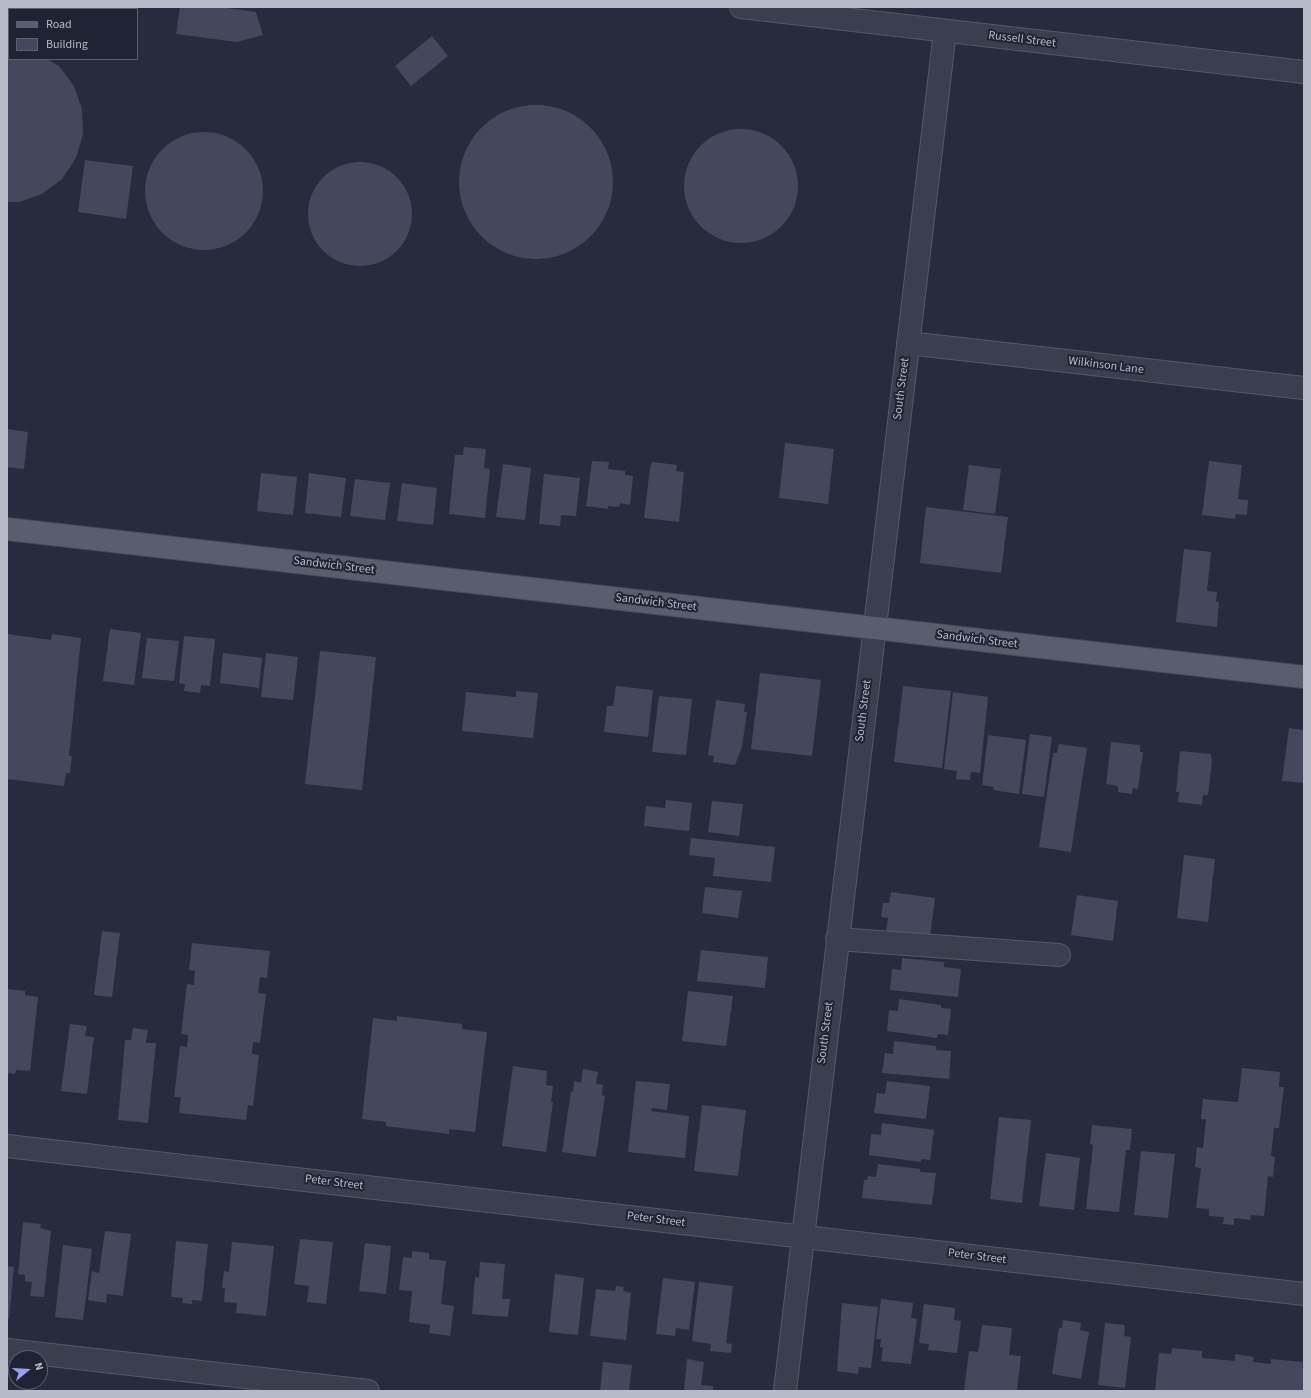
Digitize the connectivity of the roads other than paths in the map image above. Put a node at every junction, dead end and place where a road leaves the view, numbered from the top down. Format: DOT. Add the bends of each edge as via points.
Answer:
graph roads {
  1 [pos="740,7"];
  2 [pos="945,31"];
  3 [pos="1304,72"];
  4 [pos="908,343"];
  5 [pos="1304,388"];
  6 [pos="7,529"];
  7 [pos="874,628"];
  8 [pos="1304,677"];
  9 [pos="837,939"];
  10 [pos="1059,955"];
  11 [pos="7,1146"];
  12 [pos="803,1237"];
  13 [pos="1304,1294"];
  14 [pos="7,1350"];
  15 [pos="368,1391"];
  16 [pos="784,1391"];
  1 -- 2 [label="street, Russell Street"];
  2 -- 3 [label="street, Russell Street"];
  2 -- 4 [label="street, South Street"];
  4 -- 5 [label="street, Wilkinson Lane"];
  4 -- 7 [label="street, South Street"];
  6 -- 7 [label="main road, Sandwich Street"];
  7 -- 8 [label="main road, Sandwich Street"];
  7 -- 9 [label="street, South Street"];
  9 -- 10 [label="street"];
  9 -- 12 [label="street, South Street"];
  11 -- 12 [label="street, Peter Street"];
  12 -- 13 [label="street, Peter Street"];
  12 -- 16 [label="street, South Street"];
  14 -- 15 [label="street"];
}
